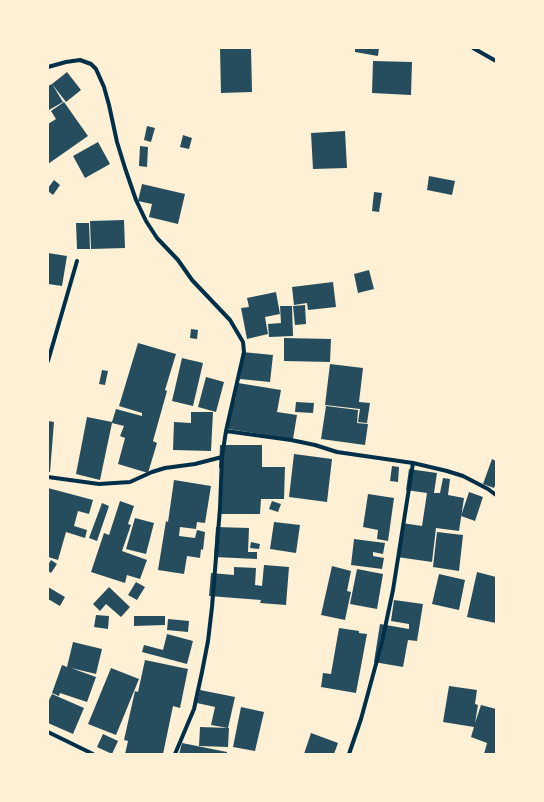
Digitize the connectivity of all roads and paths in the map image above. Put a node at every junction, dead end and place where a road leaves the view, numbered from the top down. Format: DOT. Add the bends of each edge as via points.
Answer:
graph roads {
  1 [pos="473,48"];
  2 [pos="496,60"];
  3 [pos="48,67"];
  4 [pos="77,261"];
  5 [pos="48,361"];
  6 [pos="226,431"];
  7 [pos="222,457"];
  8 [pos="413,463"];
  9 [pos="48,477"];
  10 [pos="496,495"];
  11 [pos="48,732"];
  12 [pos="94,754"];
  13 [pos="175,754"];
  14 [pos="349,754"];
  1 -- 2 [label="street"];
  3 -- 6 [label="street" via="80,60 96,69 110,105 125,168 146,221 192,280 230,320 243,342 242,364"];
  4 -- 5 [label="street"];
  6 -- 7 [label="street"];
  6 -- 8 [label="street" via="291,440 337,452"];
  7 -- 9 [label="street" via="165,468 130,482 99,484"];
  7 -- 13 [label="street" via="208,641 194,709"];
  8 -- 10 [label="street" via="463,476"];
  8 -- 14 [label="street" via="382,642"];
  11 -- 12 [label="street"];
}
